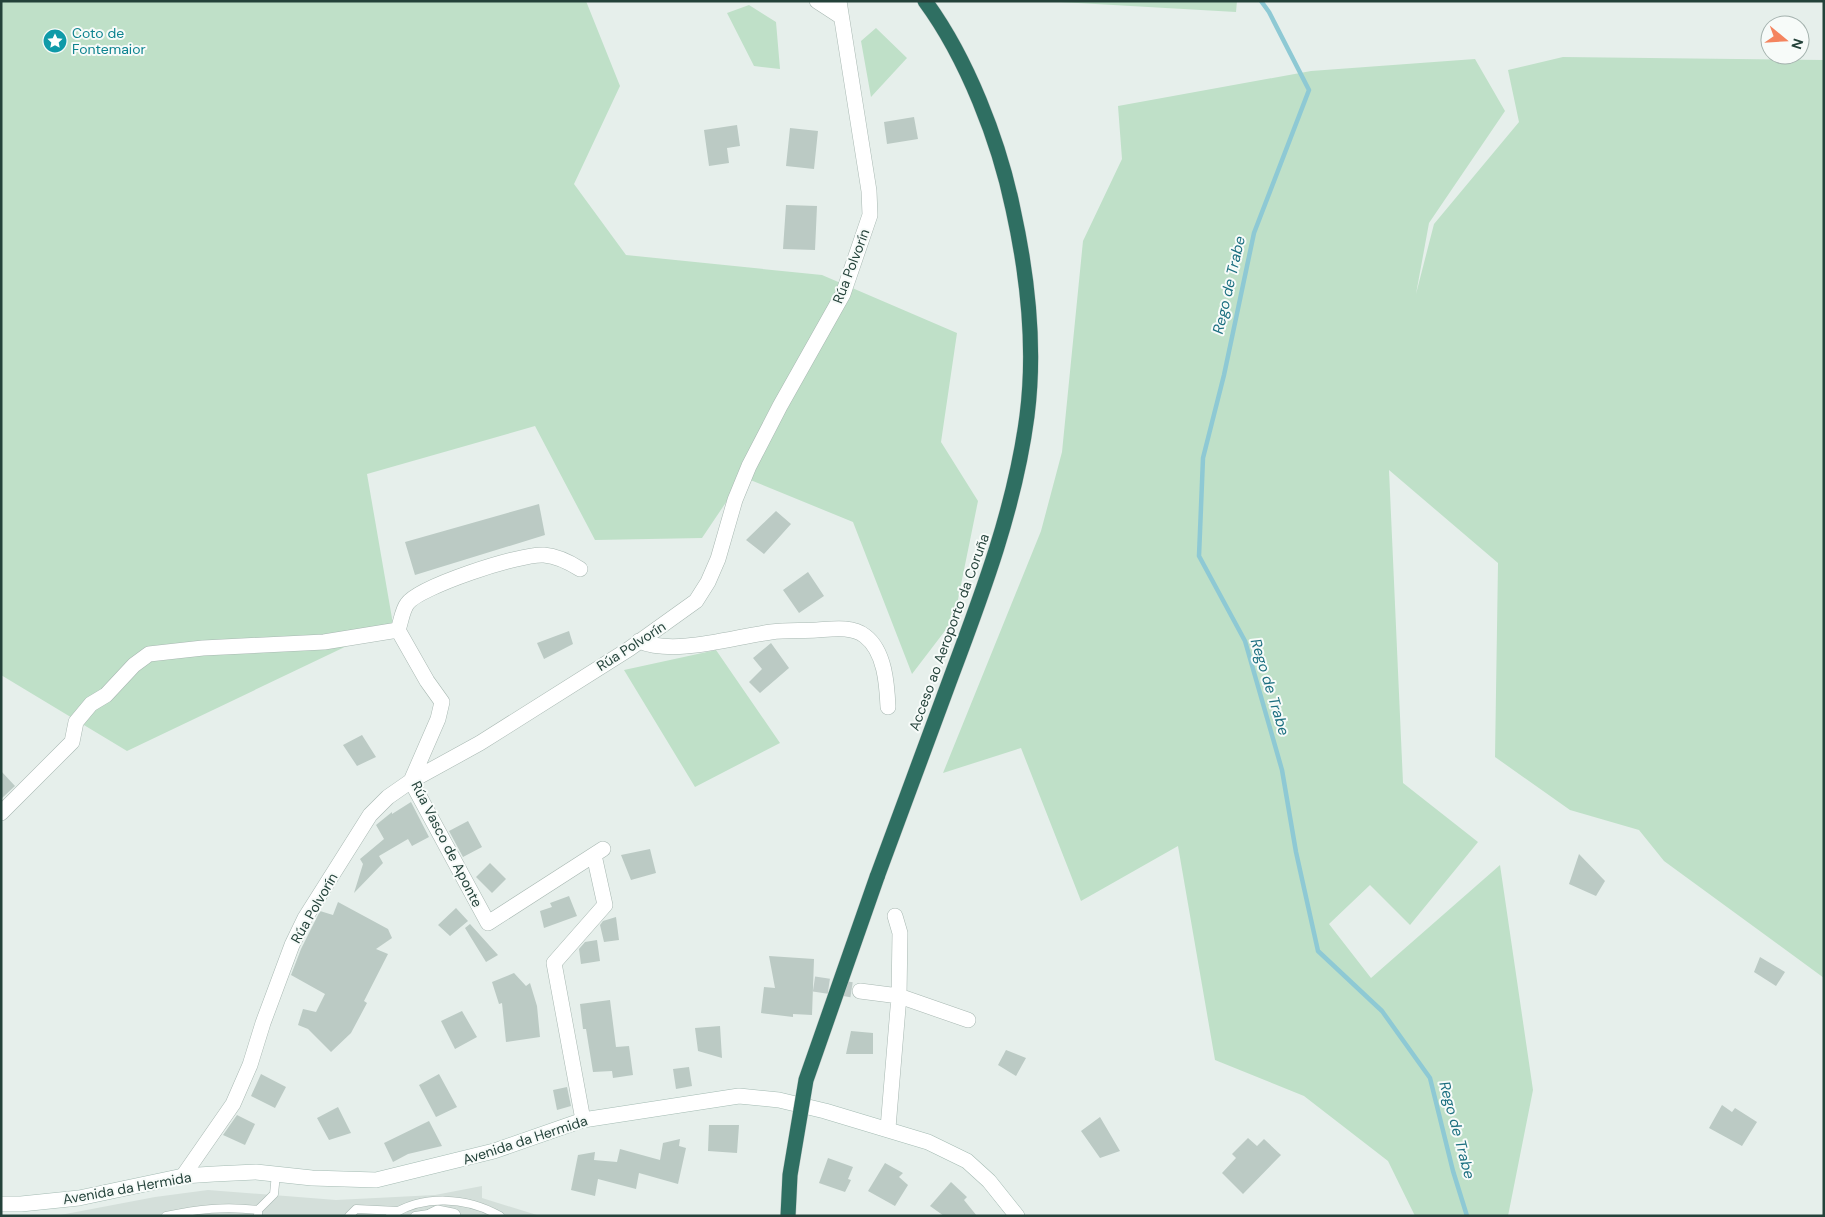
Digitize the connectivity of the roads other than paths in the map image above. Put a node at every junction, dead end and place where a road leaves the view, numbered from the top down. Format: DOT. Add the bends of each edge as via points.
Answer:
graph roads {
  1 [pos="817,1"];
  2 [pos="925,1"];
  3 [pos="840,9"];
  4 [pos="580,568"];
  5 [pos="398,630"];
  6 [pos="639,641"];
  7 [pos="888,707"];
  8 [pos="411,781"];
  9 [pos="1,813"];
  10 [pos="895,916"];
  11 [pos="860,991"];
  12 [pos="899,996"];
  13 [pos="968,1020"];
  14 [pos="582,1120"];
  15 [pos="888,1128"];
  16 [pos="276,1174"];
  17 [pos="183,1176"];
  18 [pos="1,1204"];
  19 [pos="398,1210"];
  20 [pos="258,1213"];
  21 [pos="441,1215"];
  22 [pos="166,1216"];
  23 [pos="348,1216"];
  24 [pos="390,1216"];
  25 [pos="415,1216"];
  26 [pos="500,1216"];
  27 [pos="788,1216"];
  28 [pos="1017,1216"];
  1 -- 3 [label="street"];
  2 -- 27 [label="highway, Acceso ao Aeroporto da Coruña, bridge" via="957,56 1001,159 1026,267 1030,362 1027,414 1005,524 983,594 877,877 806,1080 791,1165"];
  3 -- 6 [label="street, Rúa Polvorín" via="870,215 843,294 749,466 708,582 696,601"];
  4 -- 5 [label="street" via="543,555 475,572 420,592 407,604"];
  5 -- 8 [label="street, Rúa Vasco de Aponte" via="442,702"];
  5 -- 9 [label="street" via="324,642 149,654 106,695 91,704 76,722 72,742"];
  6 -- 7 [label="street" via="666,648 773,632 854,631 866,637 878,652 887,686"];
  6 -- 8 [label="street, Rúa Polvorín" via="480,743"];
  8 -- 14 [label="street, Rúa Vasco de Aponte" via="488,923 598,852 605,905 554,963"];
  8 -- 17 [label="street, Rúa Polvorín" via="388,797 370,816 305,918 281,971 250,1065 233,1104"];
  10 -- 12 [label="street" via="900,933"];
  11 -- 12 [label="street"];
  12 -- 13 [label="street"];
  12 -- 15 [label="street"];
  14 -- 15 [label="street, Avenida da Hermida" via="739,1096 779,1100"];
  14 -- 16 [label="street, Avenida da Hermida" via="494,1151 376,1180"];
  15 -- 28 [label="street, Avenida da Hermida" via="967,1161 989,1181"];
  16 -- 17 [label="street, Avenida da Hermida"];
  16 -- 20 [label="lane" via="274,1194"];
  17 -- 18 [label="street, Avenida da Hermida" via="87,1196"];
  19 -- 23 [label="lane" via="356,1209"];
  19 -- 24 [label="lane"];
  19 -- 26 [label="lane" via="442,1199 488,1209"];
  20 -- 22 [label="lane" via="230,1207 202,1208"];
  21 -- 25 [label="lane"];
}
